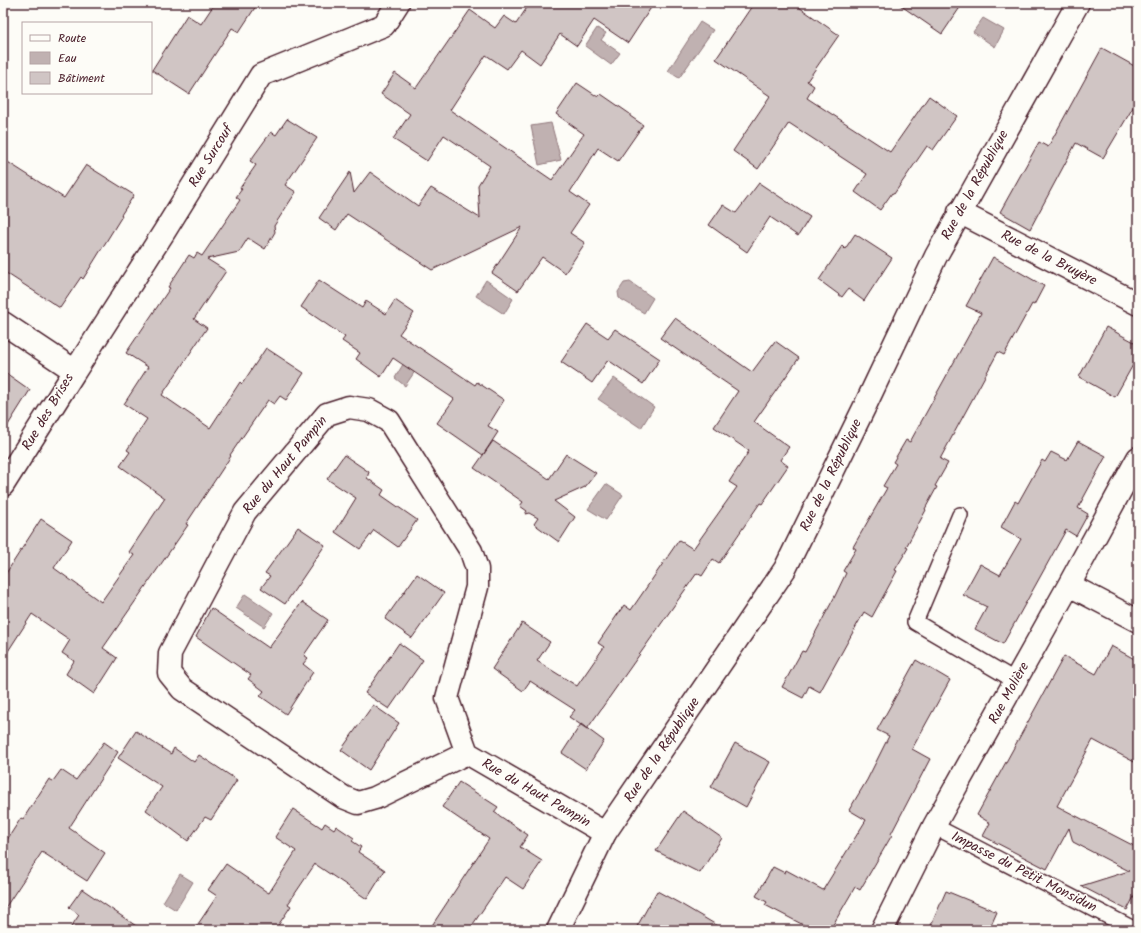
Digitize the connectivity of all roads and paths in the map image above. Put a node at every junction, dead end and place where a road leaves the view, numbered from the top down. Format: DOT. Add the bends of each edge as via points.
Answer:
graph roads {
  1 [pos="398,3"];
  2 [pos="1078,3"];
  3 [pos="960,212"];
  4 [pos="1138,304"];
  5 [pos="3,323"];
  6 [pos="75,371"];
  7 [pos="1138,458"];
  8 [pos="3,485"];
  9 [pos="960,515"];
  10 [pos="1069,585"];
  11 [pos="1138,622"];
  12 [pos="1016,681"];
  13 [pos="468,753"];
  14 [pos="934,826"];
  15 [pos="605,833"];
  16 [pos="558,930"];
  17 [pos="882,930"];
  18 [pos="1135,930"];
  1 -- 6 [label="street, Rue Surcouf" via="384,25 261,75"];
  2 -- 3 [label="street, Rue de la République"];
  3 -- 4 [label="street, Rue de la Bruyère"];
  3 -- 15 [label="street, Rue de la République" via="936,256 785,569"];
  5 -- 6 [label="street, Rue des Brises"];
  6 -- 8 [label="street, Rue des Brises"];
  7 -- 10 [label="street, Rue Molière"];
  9 -- 12 [label="lane" via="915,622"];
  10 -- 11 [label="street"];
  10 -- 12 [label="street, Rue Molière"];
  12 -- 14 [label="street, Rue Molière"];
  13 -- 13 [label="street, Rue du Haut Pampin" via="375,798 358,803 343,798 182,689 169,673 170,653 245,512 327,414 349,407 369,410 389,421 471,551 477,569 477,587 447,698"];
  13 -- 15 [label="street, Rue du Haut Pampin"];
  14 -- 17 [label="street, Rue Molière"];
  14 -- 18 [label="lane, Impasse du Petit Monsidun"];
  15 -- 16 [label="street, Rue de la République"];
}
